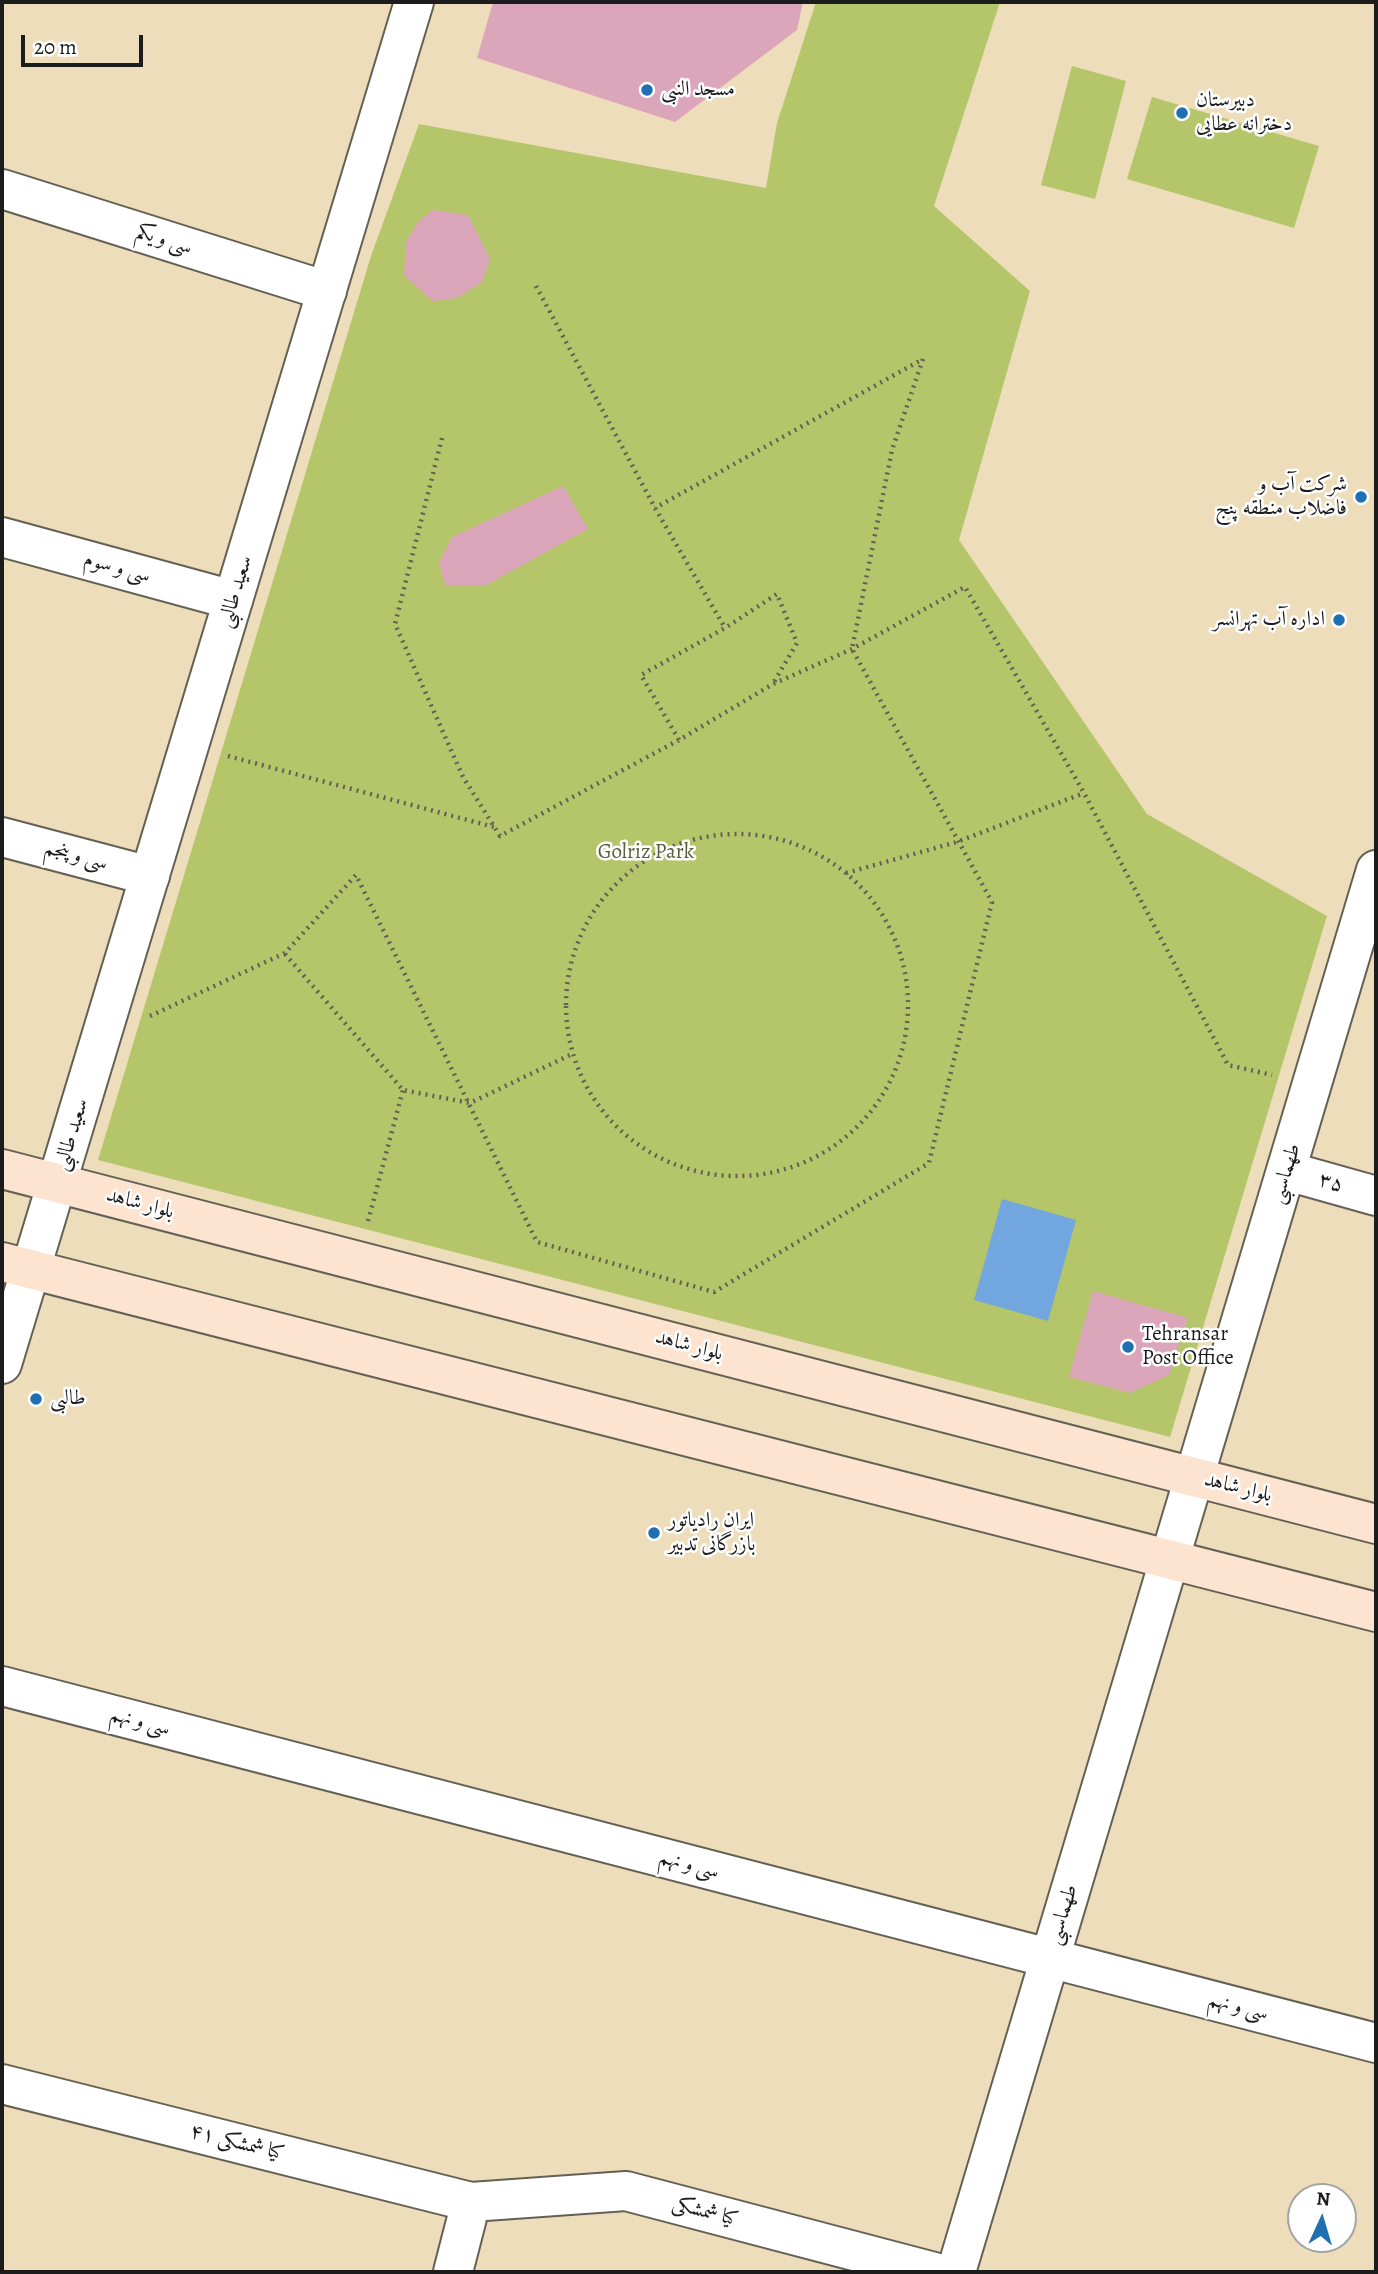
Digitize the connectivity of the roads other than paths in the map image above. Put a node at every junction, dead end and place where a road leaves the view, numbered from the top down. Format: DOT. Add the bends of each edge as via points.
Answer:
graph roads {
  1 [pos="414,2"];
  2 [pos="2,189"];
  3 [pos="327,291"];
  4 [pos="2,537"];
  5 [pos="233,600"];
  6 [pos="2,836"];
  7 [pos="1376,870"];
  8 [pos="150,876"];
  9 [pos="2,1168"];
  10 [pos="1287,1171"];
  11 [pos="58,1183"];
  12 [pos="1376,1196"];
  13 [pos="16,1266"];
  14 [pos="2,1364"];
  15 [pos="1195,1477"];
  16 [pos="1376,1524"];
  17 [pos="1171,1558"];
  18 [pos="1376,1612"];
  19 [pos="2,1686"];
  20 [pos="1050,1959"];
  21 [pos="1376,2043"];
  22 [pos="2,2084"];
  23 [pos="471,2202"];
  24 [pos="453,2272"];
  25 [pos="934,2272"];
  26 [pos="956,2272"];
  1 -- 3 [label="street, سعید طالبی"];
  2 -- 3 [label="street, سی و یکم"];
  3 -- 5 [label="street, سعید طالبی"];
  4 -- 5 [label="street, سی و سوم"];
  5 -- 8 [label="street, سعید طالبی"];
  6 -- 8 [label="street, سی و پنجم"];
  7 -- 10 [label="street, طهماسبی"];
  8 -- 11 [label="street, سعید طالبی"];
  9 -- 11 [label="main road, بلوار شاهد"];
  10 -- 12 [label="street, ۳۵"];
  10 -- 15 [label="street, طهماسبی"];
  11 -- 13 [label="street, سعید طالبی"];
  11 -- 15 [label="main road, بلوار شاهد"];
  13 -- 14 [label="street"];
  13 -- 17 [label="main road"];
  15 -- 16 [label="main road, بلوار شاهد"];
  15 -- 17 [label="street, طهماسبی"];
  17 -- 18 [label="main road"];
  17 -- 20 [label="street, طهماسبی"];
  19 -- 20 [label="street, سی و نهم"];
  20 -- 21 [label="street, سی و نهم"];
  20 -- 26 [label="street, طهماسبی"];
  22 -- 23 [label="street, ۴۱ کیا شمشکی"];
  23 -- 24 [label="street"];
  23 -- 25 [label="street, کیا شمشکی" via="626,2192"];
}
